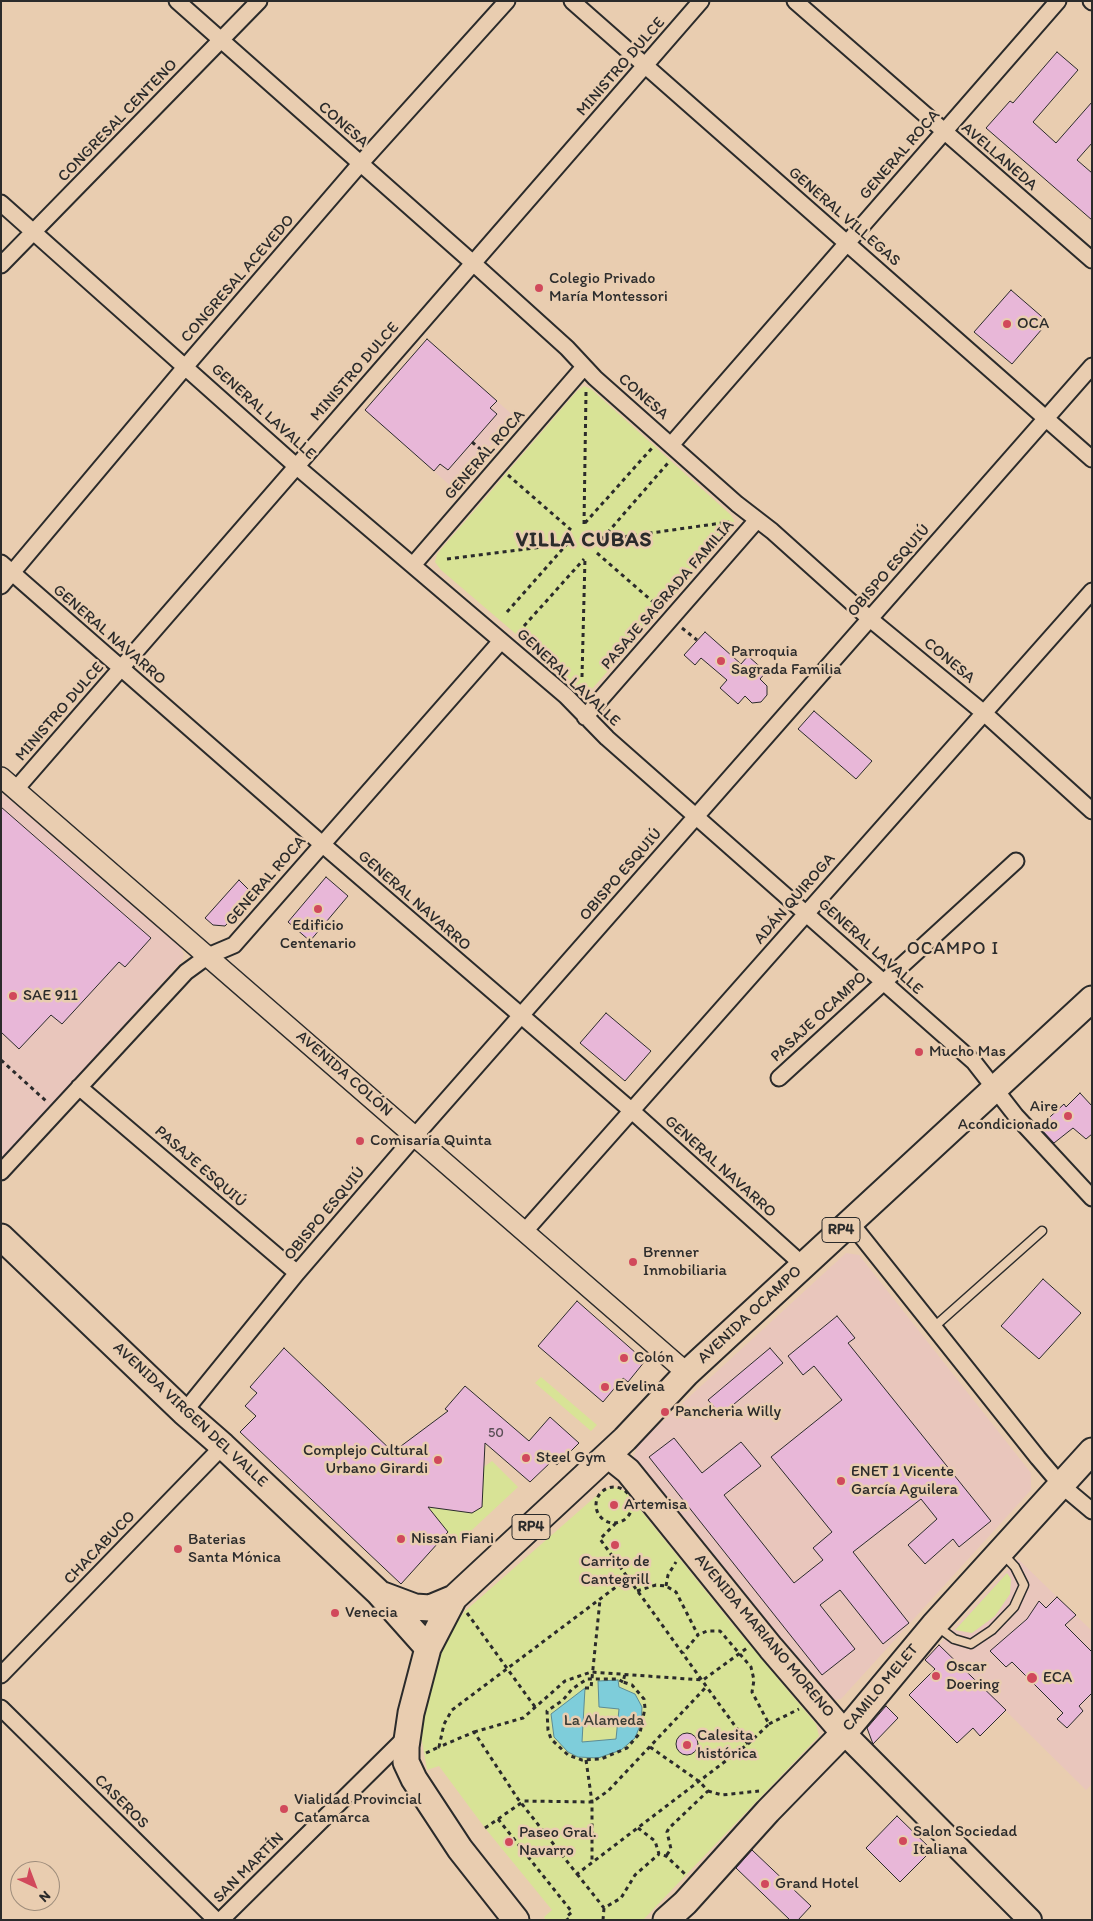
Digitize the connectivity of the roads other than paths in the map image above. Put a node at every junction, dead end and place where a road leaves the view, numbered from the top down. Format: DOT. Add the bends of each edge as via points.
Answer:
graph roads {
  1 [pos="177,1"];
  2 [pos="259,1"];
  3 [pos="507,1"];
  4 [pos="572,1"];
  5 [pos="701,1"];
  6 [pos="795,1"];
  7 [pos="1058,1"];
  8 [pos="220,41"];
  9 [pos="644,65"];
  10 [pos="943,132"];
  11 [pos="360,164"];
  12 [pos="1,203"];
  13 [pos="34,232"];
  14 [pos="847,242"];
  15 [pos="1092,260"];
  16 [pos="473,263"];
  17 [pos="1,265"];
  18 [pos="186,366"];
  19 [pos="1092,366"];
  20 [pos="584,367"];
  21 [pos="1045,418"];
  22 [pos="672,445"];
  23 [pos="1092,459"];
  24 [pos="296,466"];
  25 [pos="758,520"];
  26 [pos="413,565"];
  27 [pos="7,568"];
  28 [pos="1,586"];
  29 [pos="1092,591"];
  30 [pos="870,619"];
  31 [pos="501,641"];
  32 [pos="121,669"];
  33 [pos="984,713"];
  34 [pos="585,717"];
  35 [pos="1,777"];
  36 [pos="16,790"];
  37 [pos="1092,811"];
  38 [pos="696,816"];
  39 [pos="322,844"];
  40 [pos="1016,860"];
  41 [pos="806,913"];
  42 [pos="208,956"];
  43 [pos="883,981"];
  44 [pos="1092,999"];
  45 [pos="521,1016"];
  46 [pos="779,1078"];
  47 [pos="79,1087"];
  48 [pos="996,1089"];
  49 [pos="632,1111"];
  50 [pos="415,1136"];
  51 [pos="1,1172"];
  52 [pos="1092,1198"];
  53 [pos="850,1222"];
  54 [pos="1042,1231"];
  55 [pos="525,1232"];
  56 [pos="1,1237"];
  57 [pos="803,1265"];
  58 [pos="298,1273"];
  59 [pos="934,1327"];
  60 [pos="687,1373"];
  61 [pos="184,1412"];
  62 [pos="223,1446"];
  63 [pos="1092,1451"];
  64 [pos="608,1455"];
  65 [pos="1061,1485"];
  66 [pos="1092,1511"];
  67 [pos="1002,1551"];
  68 [pos="379,1593"];
  69 [pos="461,1607"];
  70 [pos="934,1625"];
  71 [pos="428,1648"];
  72 [pos="1,1675"];
  73 [pos="1,1708"];
  74 [pos="844,1733"];
  75 [pos="408,1735"];
  76 [pos="669,1918"];
  77 [pos="216,1920"];
  78 [pos="221,1920"];
  79 [pos="516,1920"];
  80 [pos="1030,1920"];
  1 -- 8 [label="street, CONESA"];
  2 -- 8 [label="street, CONGRESAL CENTENO"];
  3 -- 11 [label="street, CONGRESAL ACEVEDO"];
  4 -- 9 [label="street, GENERAL VILLEGAS"];
  5 -- 9 [label="street, MINISTRO DULCE"];
  6 -- 10 [label="street, AVELLANEDA"];
  7 -- 10 [label="street, GENERAL ROCA"];
  8 -- 11 [label="street, CONESA"];
  8 -- 13 [label="street, CONGRESAL CENTENO"];
  9 -- 14 [label="street, GENERAL VILLEGAS"];
  9 -- 16 [label="street, MINISTRO DULCE"];
  10 -- 14 [label="street, GENERAL ROCA"];
  10 -- 15 [label="street, AVELLANEDA"];
  11 -- 16 [label="street, CONESA"];
  11 -- 18 [label="street, CONGRESAL ACEVEDO"];
  12 -- 13 [label="street, GENERAL LAVALLE"];
  13 -- 17 [label="street, CONGRESAL CENTENO"];
  13 -- 18 [label="street, GENERAL LAVALLE"];
  14 -- 21 [label="street, GENERAL VILLEGAS"];
  14 -- 22 [label="street, GENERAL ROCA"];
  16 -- 20 [label="street, CONESA"];
  16 -- 24 [label="street, MINISTRO DULCE"];
  18 -- 24 [label="street, GENERAL LAVALLE"];
  18 -- 27 [label="street, CONGRESAL ACEVEDO"];
  19 -- 21 [label="street, OBISPO ESQUIÚ"];
  20 -- 22 [label="street, CONESA"];
  20 -- 26 [label="street, GENERAL ROCA"];
  21 -- 23 [label="street, GENERAL VILLEGAS"];
  21 -- 30 [label="street, OBISPO ESQUIÚ"];
  22 -- 25 [label="street, CONESA"];
  24 -- 26 [label="street, GENERAL LAVALLE"];
  24 -- 32 [label="street, MINISTRO DULCE"];
  25 -- 30 [label="street, CONESA"];
  25 -- 34 [label="street, PASAJE SAGRADA FAMILIA"];
  26 -- 31 [label="street, GENERAL LAVALLE"];
  27 -- 28 [label="street, CONGRESAL ACEVEDO"];
  27 -- 32 [label="street, GENERAL NAVARRO"];
  29 -- 33 [label="street, ADÁN QUIROGA"];
  30 -- 33 [label="street, CONESA"];
  30 -- 38 [label="street, OBISPO ESQUIÚ"];
  31 -- 34 [label="street, GENERAL LAVALLE" via="566,696"];
  31 -- 39 [label="street, GENERAL ROCA"];
  32 -- 36 [label="street, MINISTRO DULCE"];
  32 -- 39 [label="street, GENERAL NAVARRO"];
  33 -- 37 [label="street, CONESA"];
  33 -- 41 [label="street, ADÁN QUIROGA"];
  34 -- 38 [label="street, GENERAL LAVALLE"];
  35 -- 36 [label="street, AVENIDA COLÓN"];
  36 -- 42 [label="street, AVENIDA COLÓN"];
  38 -- 41 [label="street, GENERAL LAVALLE"];
  38 -- 45 [label="street, OBISPO ESQUIÚ"];
  39 -- 42 [label="street, GENERAL ROCA" via="234,944"];
  39 -- 45 [label="street, GENERAL NAVARRO"];
  40 -- 43 [label="street, PASAJE OCAMPO"];
  41 -- 43 [label="street, GENERAL LAVALLE"];
  41 -- 49 [label="street, ADÁN QUIROGA"];
  42 -- 47 [label="street, GENERAL ROCA" via="186,972"];
  42 -- 50 [label="street, AVENIDA COLÓN"];
  43 -- 46 [label="street, PASAJE OCAMPO"];
  43 -- 48 [label="street, GENERAL LAVALLE" via="974,1062"];
  44 -- 48 [label="main road, AVENIDA OCAMPO / RP4"];
  45 -- 49 [label="street, GENERAL NAVARRO"];
  45 -- 50 [label="street, OBISPO ESQUIÚ"];
  47 -- 51 [label="street, GENERAL ROCA"];
  47 -- 58 [label="street, PASAJE ESQUIÚ"];
  48 -- 52 [label="street, GENERAL LAVALLE" via="1016,1116"];
  48 -- 53 [label="main road, AVENIDA OCAMPO / RP4"];
  49 -- 55 [label="street, ADÁN QUIROGA"];
  49 -- 57 [label="street, GENERAL NAVARRO"];
  50 -- 55 [label="street, AVENIDA COLÓN"];
  50 -- 58 [label="street, OBISPO ESQUIÚ"];
  53 -- 57 [label="main road, AVENIDA OCAMPO / RP4"];
  53 -- 59 [label="street"];
  54 -- 59 [label="lane"];
  55 -- 60 [label="street, AVENIDA COLÓN"];
  56 -- 61 [label="main road, AVENIDA VIRGEN DEL VALLE"];
  57 -- 60 [label="main road, AVENIDA OCAMPO / RP4"];
  58 -- 61 [label="street, OBISPO ESQUIÚ"];
  59 -- 65 [label="street"];
  60 -- 64 [label="main road, AVENIDA OCAMPO / RP4"];
  61 -- 62 [label="main road, AVENIDA VIRGEN DEL VALLE"];
  62 -- 68 [label="main road, AVENIDA VIRGEN DEL VALLE"];
  62 -- 72 [label="street, CHACABUCO"];
  63 -- 65 [label="main road, CAMILO MELET"];
  64 -- 69 [label="main road, AVENIDA OCAMPO / RP4"];
  64 -- 74 [label="main road, AVENIDA MARIANO MORENO" via="628,1471 770,1648"];
  65 -- 66 [label="street"];
  65 -- 67 [label="main road, CAMILO MELET"];
  67 -- 70 [label="main road, CAMILO MELET"];
  67 -- 70 [label="lane" via="1024,1585 1014,1606 992,1630 971,1644 954,1639"];
  68 -- 69 [label="main road, AVENIDA VIRGEN DEL VALLE" via="415,1607"];
  68 -- 71 [label="main road, AVENIDA VIRGEN DEL VALLE"];
  69 -- 71 [label="main road, AVENIDA OCAMPO / RP4"];
  70 -- 74 [label="main road, CAMILO MELET"];
  71 -- 75 [label="main road, AVENIDA OCAMPO"];
  73 -- 77 [label="street, CASEROS"];
  74 -- 76 [label="main road, CAMILO MELET"];
  74 -- 80 [label="main road, AVENIDA MARIANO MORENO"];
  75 -- 78 [label="street, SAN MARTÍN"];
  75 -- 79 [label="main road, AVENIDA OCAMPO" via="406,1762 414,1779 460,1849"];
}
